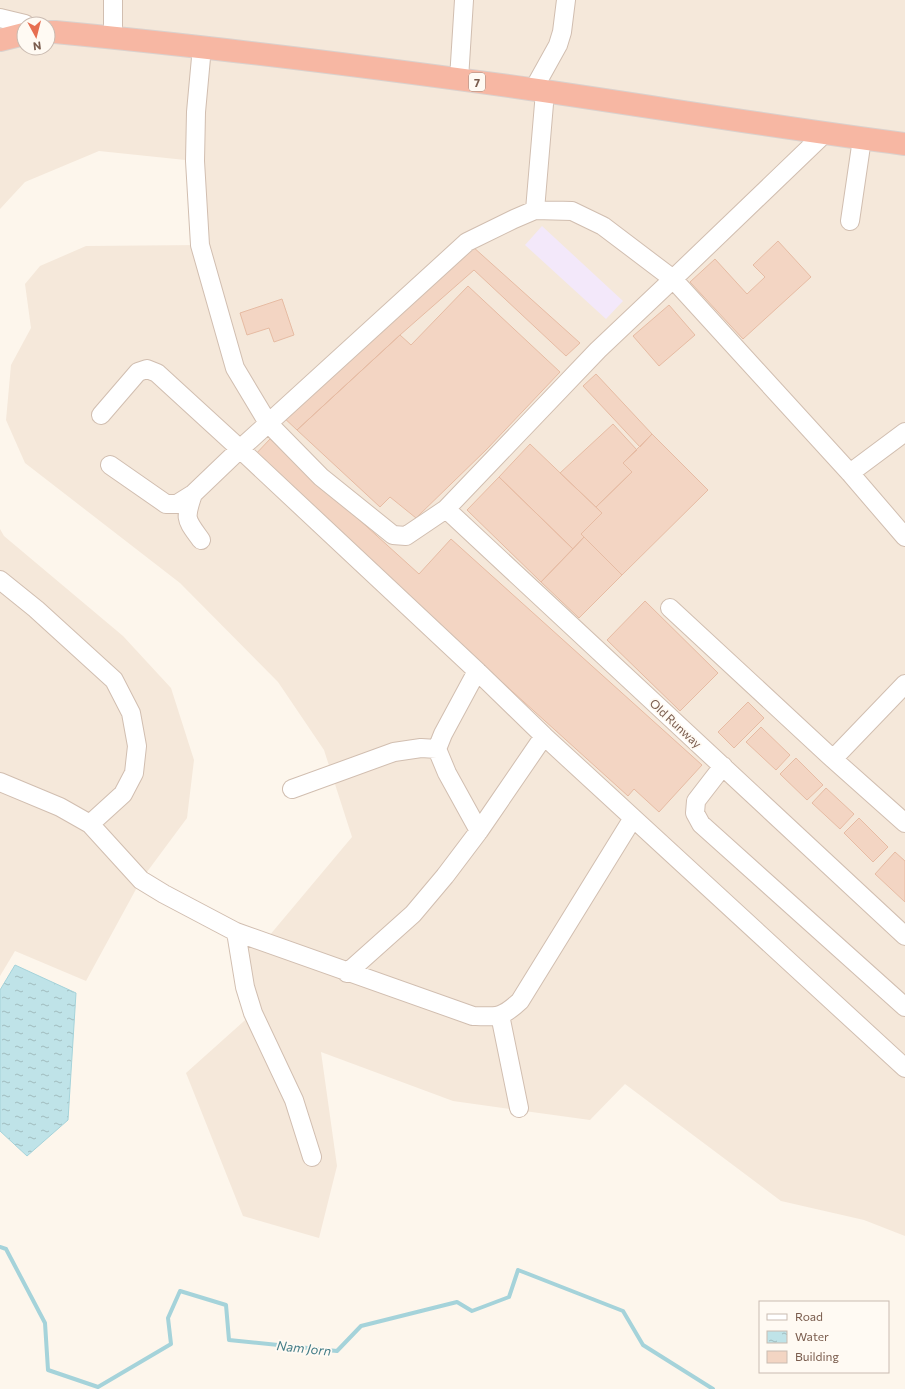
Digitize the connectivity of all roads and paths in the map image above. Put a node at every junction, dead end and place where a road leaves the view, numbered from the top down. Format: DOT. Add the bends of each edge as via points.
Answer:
graph roads {
  1 [pos="113,0"];
  2 [pos="464,0"];
  3 [pos="566,0"];
  4 [pos="0,18"];
  5 [pos="16,22"];
  6 [pos="56,32"];
  7 [pos="16,36"];
  8 [pos="113,37"];
  9 [pos="0,40"];
  10 [pos="202,47"];
  11 [pos="459,79"];
  12 [pos="539,91"];
  13 [pos="824,134"];
  14 [pos="862,139"];
  15 [pos="905,144"];
  16 [pos="535,210"];
  17 [pos="850,221"];
  18 [pos="674,279"];
  19 [pos="101,415"];
  20 [pos="268,424"];
  21 [pos="905,432"];
  22 [pos="240,449"];
  23 [pos="110,465"];
  24 [pos="850,473"];
  25 [pos="193,494"];
  26 [pos="446,509"];
  27 [pos="905,537"];
  28 [pos="201,540"];
  29 [pos="0,580"];
  30 [pos="670,608"];
  31 [pos="477,671"];
  32 [pos="905,684"];
  33 [pos="544,736"];
  34 [pos="437,749"];
  35 [pos="833,759"];
  36 [pos="723,766"];
  37 [pos="0,782"];
  38 [pos="292,789"];
  39 [pos="633,818"];
  40 [pos="905,823"];
  41 [pos="90,824"];
  42 [pos="479,831"];
  43 [pos="236,932"];
  44 [pos="905,936"];
  45 [pos="347,973"];
  46 [pos="905,1008"];
  47 [pos="500,1015"];
  48 [pos="905,1068"];
  49 [pos="518,1108"];
  50 [pos="312,1157"];
  1 -- 8 [label="street"];
  2 -- 11 [label="street"];
  3 -- 12 [label="street" via="562,32"];
  4 -- 5 [label="street"];
  6 -- 8 [label="highway, 7"];
  7 -- 9 [label="highway"];
  8 -- 10 [label="highway, 7"];
  10 -- 11 [label="highway, 7"];
  10 -- 20 [label="street" via="196,112 195,161 200,245 236,368"];
  11 -- 12 [label="highway, 7"];
  12 -- 13 [label="highway, 7"];
  12 -- 16 [label="street"];
  13 -- 14 [label="highway, 7"];
  13 -- 18 [label="street"];
  14 -- 15 [label="highway, 7"];
  14 -- 17 [label="street"];
  16 -- 18 [label="street" via="572,211 603,226"];
  16 -- 20 [label="street" via="467,242"];
  18 -- 24 [label="street"];
  18 -- 26 [label="street" via="598,350"];
  19 -- 22 [label="street" via="138,372 147,369 157,373"];
  20 -- 22 [label="street"];
  20 -- 26 [label="street" via="321,477 392,536 406,536"];
  21 -- 24 [label="street"];
  22 -- 25 [label="street"];
  22 -- 31 [label="street"];
  23 -- 25 [label="street" via="166,504 177,504"];
  24 -- 27 [label="street"];
  25 -- 28 [label="street" via="186,514"];
  26 -- 36 [label="street, Old Runway"];
  29 -- 41 [label="street" via="114,680 131,713 137,746 134,773 123,794"];
  30 -- 35 [label="street"];
  31 -- 33 [label="street"];
  31 -- 34 [label="street"];
  32 -- 35 [label="street"];
  33 -- 39 [label="street"];
  33 -- 42 [label="street"];
  34 -- 38 [label="street" via="421,748 394,752"];
  34 -- 42 [label="street" via="447,773"];
  35 -- 40 [label="street"];
  36 -- 44 [label="street, Old Runway"];
  36 -- 46 [label="street" via="696,801 695,813 702,824"];
  37 -- 41 [label="street" via="60,807"];
  39 -- 47 [label="street" via="520,1001 509,1012"];
  39 -- 48 [label="street"];
  41 -- 43 [label="street" via="141,880"];
  42 -- 45 [label="street" via="413,914"];
  43 -- 45 [label="street"];
  43 -- 50 [label="street" via="245,987 253,1013 294,1100"];
  45 -- 47 [label="street" via="473,1016"];
  47 -- 49 [label="street"];
}
